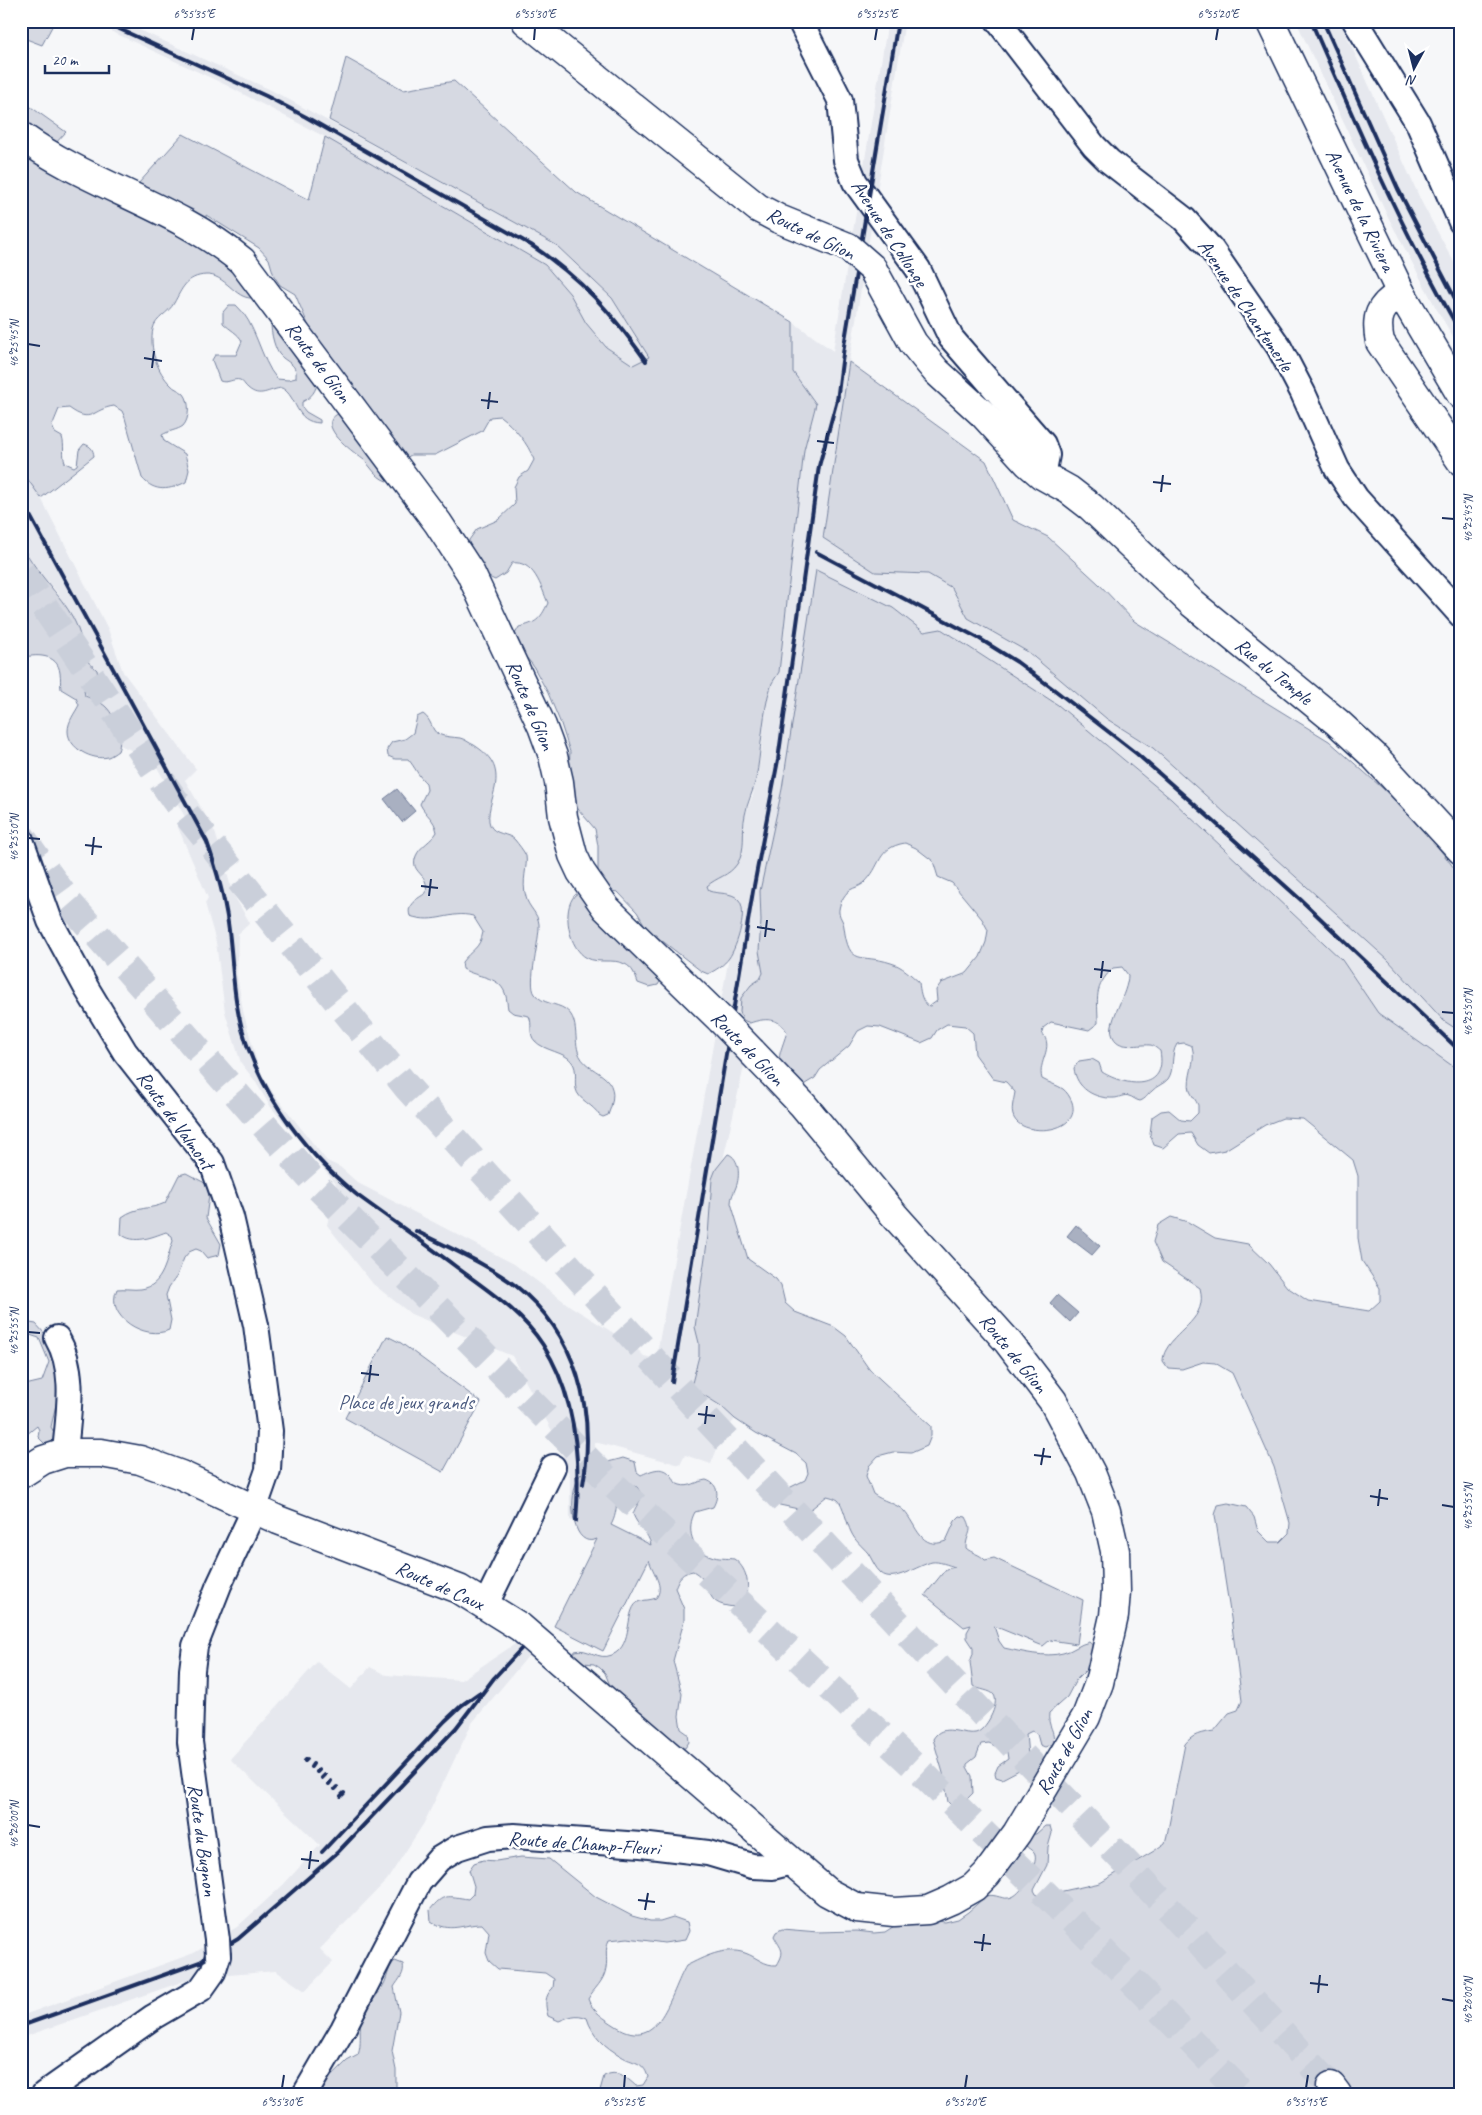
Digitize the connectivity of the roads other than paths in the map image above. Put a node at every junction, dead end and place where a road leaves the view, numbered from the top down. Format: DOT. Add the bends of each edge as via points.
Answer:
graph roads {
  1 [pos="526,21"];
  2 [pos="800,21"];
  3 [pos="998,21"];
  4 [pos="1270,21"];
  5 [pos="1355,21"];
  6 [pos="21,136"];
  7 [pos="1461,222"];
  8 [pos="1401,293"];
  9 [pos="1461,395"];
  10 [pos="1461,461"];
  11 [pos="1042,476"];
  12 [pos="1080,499"];
  13 [pos="1461,615"];
  14 [pos="21,840"];
  15 [pos="1461,850"];
  16 [pos="57,1338"];
  17 [pos="65,1453"];
  18 [pos="553,1467"];
  19 [pos="21,1474"];
  20 [pos="254,1510"];
  21 [pos="486,1604"];
  22 [pos="792,1862"];
  23 [pos="44,2094"];
  24 [pos="305,2094"];
  1 -- 11 [label="street, Route de Glion, bridge" via="758,208 848,246 872,268 919,352"];
  2 -- 11 [label="street, Avenue de Collonge" via="840,100 846,160 855,182 918,269 951,338 1043,444 1047,455"];
  3 -- 13 [label="street, Avenue de Chantemerle" via="1094,146 1184,218 1212,250 1279,347 1337,469 1356,498"];
  4 -- 8 [label="street, Avenue de la Riviera"];
  5 -- 7 [label="street" via="1418,124"];
  6 -- 22 [label="street, Route de Glion, bridge" via="61,161 196,228 242,261 438,523 470,572 542,726 553,756 568,838 581,872 596,896 803,1105 894,1215 1008,1342 1052,1402 1091,1473 1106,1512 1115,1551 1114,1616 1099,1683 1086,1717 1017,1833 987,1874 974,1887 928,1910 894,1912 857,1908 827,1892"];
  8 -- 9 [label="street, Avenue de la Riviera"];
  8 -- 10 [label="street" via="1383,306 1378,323 1380,342"];
  11 -- 12 [label="street, Route de Glion" via="1062,485"];
  12 -- 15 [label="street, Rue du Temple" via="1188,599 1362,745"];
  14 -- 20 [label="street, Route de Valmont" via="50,921 87,989 125,1052 212,1163 231,1217 256,1325 270,1431 268,1470"];
  16 -- 17 [label="street" via="69,1371"];
  17 -- 19 [label="street, Route de Caux" via="43,1460"];
  17 -- 20 [label="street, Route de Caux" via="101,1453 140,1460 174,1472"];
  18 -- 21 [label="street"];
  20 -- 21 [label="street, Route de Caux" via="459,1589"];
  20 -- 23 [label="street, Route du Bugnon, bridge" via="195,1646 192,1670 190,1742 218,1948 217,1961 208,1982 196,1993 153,2017"];
  21 -- 22 [label="street, Route de Caux" via="520,1626"];
  22 -- 24 [label="street, Route de Champ-Fleuri" via="773,1867 752,1866 708,1853 514,1836 488,1838 457,1848 439,1859 418,1882 343,2029"];
}
